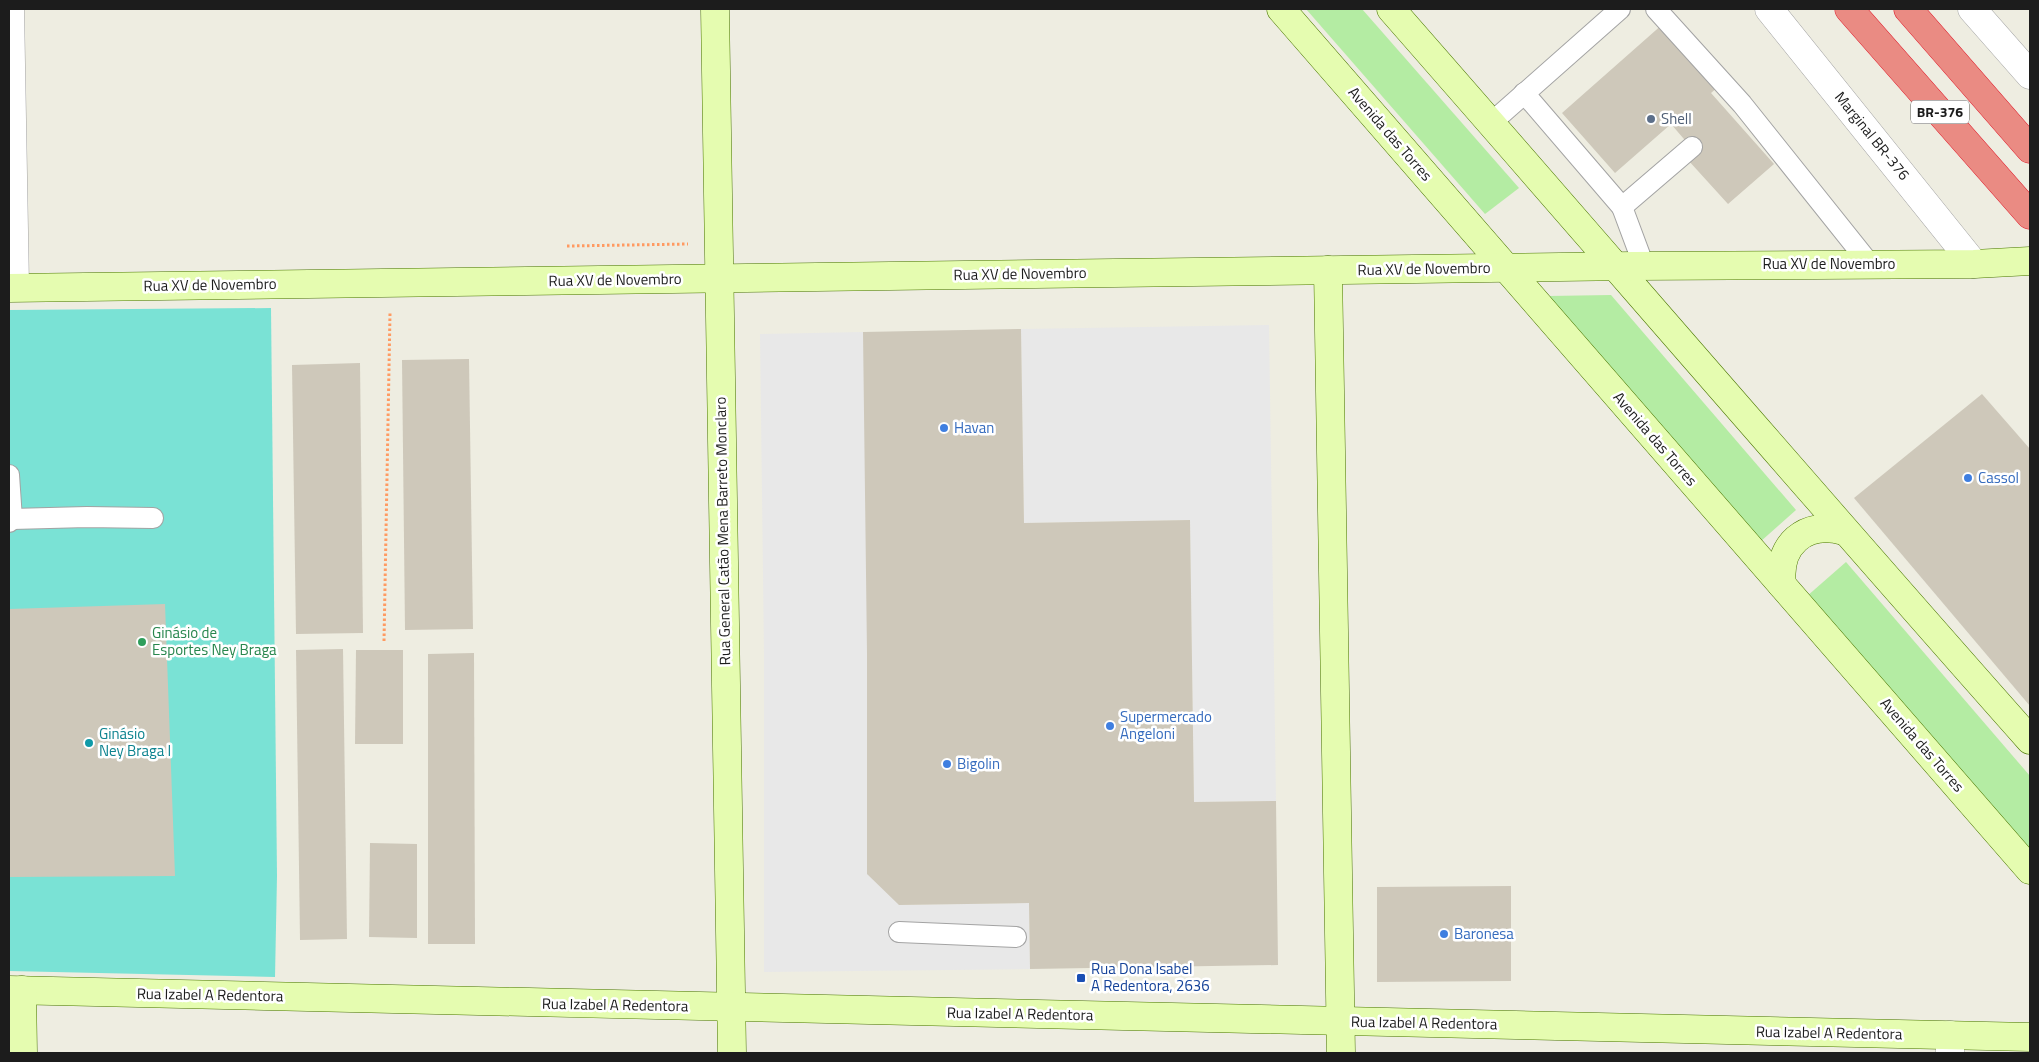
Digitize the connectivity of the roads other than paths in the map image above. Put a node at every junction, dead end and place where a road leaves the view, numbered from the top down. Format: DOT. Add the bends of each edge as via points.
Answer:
graph roads {
  1 [pos="10,9"];
  2 [pos="714,9"];
  3 [pos="1281,9"];
  4 [pos="1391,9"];
  5 [pos="1620,9"];
  6 [pos="1656,9"];
  7 [pos="1769,9"];
  8 [pos="1849,9"];
  9 [pos="1908,9"];
  10 [pos="1972,9"];
  11 [pos="2030,75"];
  12 [pos="1524,93"];
  13 [pos="1491,123"];
  14 [pos="1692,147"];
  15 [pos="2030,149"];
  16 [pos="1622,206"];
  17 [pos="2030,216"];
  18 [pos="2030,262"];
  19 [pos="1869,263"];
  20 [pos="1974,264"];
  21 [pos="1617,266"];
  22 [pos="1644,266"];
  23 [pos="1505,268"];
  24 [pos="1328,270"];
  25 [pos="719,278"];
  26 [pos="12,288"];
  27 [pos="9,475"];
  28 [pos="153,518"];
  29 [pos="11,521"];
  30 [pos="1844,531"];
  31 [pos="1782,585"];
  32 [pos="2030,740"];
  33 [pos="2030,870"];
  34 [pos="899,932"];
  35 [pos="1016,937"];
  36 [pos="16,990"];
  37 [pos="731,1007"];
  38 [pos="1340,1021"];
  39 [pos="2024,1035"];
  40 [pos="1950,1044"];
  41 [pos="23,1053"];
  42 [pos="732,1053"];
  43 [pos="1341,1053"];
  1 -- 26 [label="street"];
  2 -- 25 [label="main road, Rua General Catão Mena Barreto Monclaro"];
  3 -- 23 [label="main road, Avenida das Torres"];
  4 -- 13 [label="main road"];
  5 -- 12 [label="lane"];
  6 -- 19 [label="lane" via="1736,109"];
  7 -- 20 [label="street, Marginal BR-376"];
  8 -- 17 [label="highway, BR-376"];
  9 -- 15 [label="highway, BR-376"];
  10 -- 11 [label="street"];
  12 -- 13 [label="lane"];
  12 -- 16 [label="lane"];
  13 -- 21 [label="main road"];
  14 -- 16 [label="lane"];
  16 -- 22 [label="lane"];
  18 -- 20 [label="main road, Rua XV de Novembro"];
  19 -- 20 [label="main road, Rua XV de Novembro"];
  19 -- 22 [label="main road, Rua XV de Novembro"];
  21 -- 22 [label="main road, Rua XV de Novembro"];
  21 -- 23 [label="main road, Rua XV de Novembro"];
  21 -- 30 [label="main road"];
  23 -- 24 [label="main road, Rua XV de Novembro"];
  23 -- 31 [label="main road, Avenida das Torres"];
  24 -- 25 [label="main road, Rua XV de Novembro"];
  24 -- 38 [label="main road"];
  25 -- 26 [label="main road, Rua XV de Novembro"];
  25 -- 37 [label="main road, Rua General Catão Mena Barreto Monclaro"];
  27 -- 29 [label="lane"];
  28 -- 29 [label="lane"];
  30 -- 31 [label="main road" via="1819,528 1797,539 1783,560"];
  30 -- 32 [label="main road"];
  31 -- 33 [label="main road, Avenida das Torres"];
  34 -- 35 [label="lane"];
  36 -- 37 [label="main road, Rua Izabel A Redentora"];
  36 -- 41 [label="main road"];
  37 -- 38 [label="main road, Rua Izabel A Redentora"];
  37 -- 42 [label="main road, Rua General Catão Mena Barreto Monclaro"];
  38 -- 40 [label="main road, Rua Izabel A Redentora"];
  38 -- 43 [label="main road"];
  39 -- 40 [label="main road, Rua Izabel A Redentora"];
}
